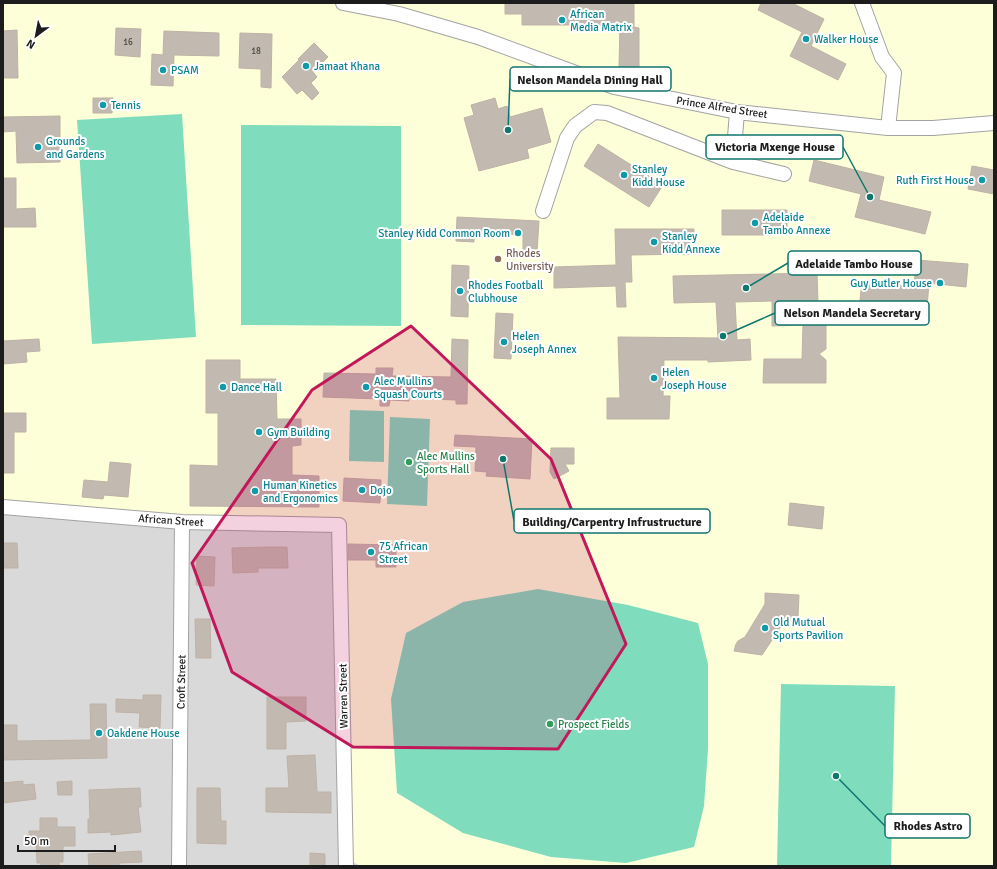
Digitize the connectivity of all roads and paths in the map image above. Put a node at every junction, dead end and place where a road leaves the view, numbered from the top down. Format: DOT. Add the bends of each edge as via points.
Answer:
graph roads {
  1 [pos="343,3"];
  2 [pos="862,3"];
  3 [pos="737,112"];
  4 [pos="994,123"];
  5 [pos="888,128"];
  6 [pos="733,162"];
  7 [pos="784,174"];
  8 [pos="543,211"];
  9 [pos="3,507"];
  10 [pos="182,522"];
  11 [pos="339,525"];
  12 [pos="179,866"];
  13 [pos="346,866"];
  1 -- 3 [label="street, Prince Alfred Street" via="399,14 478,37 614,87"];
  2 -- 5 [label="street" via="882,57 894,73"];
  3 -- 5 [label="street, Prince Alfred Street"];
  3 -- 6 [label="street"];
  4 -- 5 [label="street, Prince Alfred Street" via="933,128"];
  6 -- 7 [label="street"];
  6 -- 8 [label="street" via="607,113 594,112 575,126 567,138"];
  9 -- 10 [label="street, African Street"];
  10 -- 11 [label="street, African Street"];
  10 -- 12 [label="street, Croft Street"];
  11 -- 13 [label="street, Warren Street"];
}
